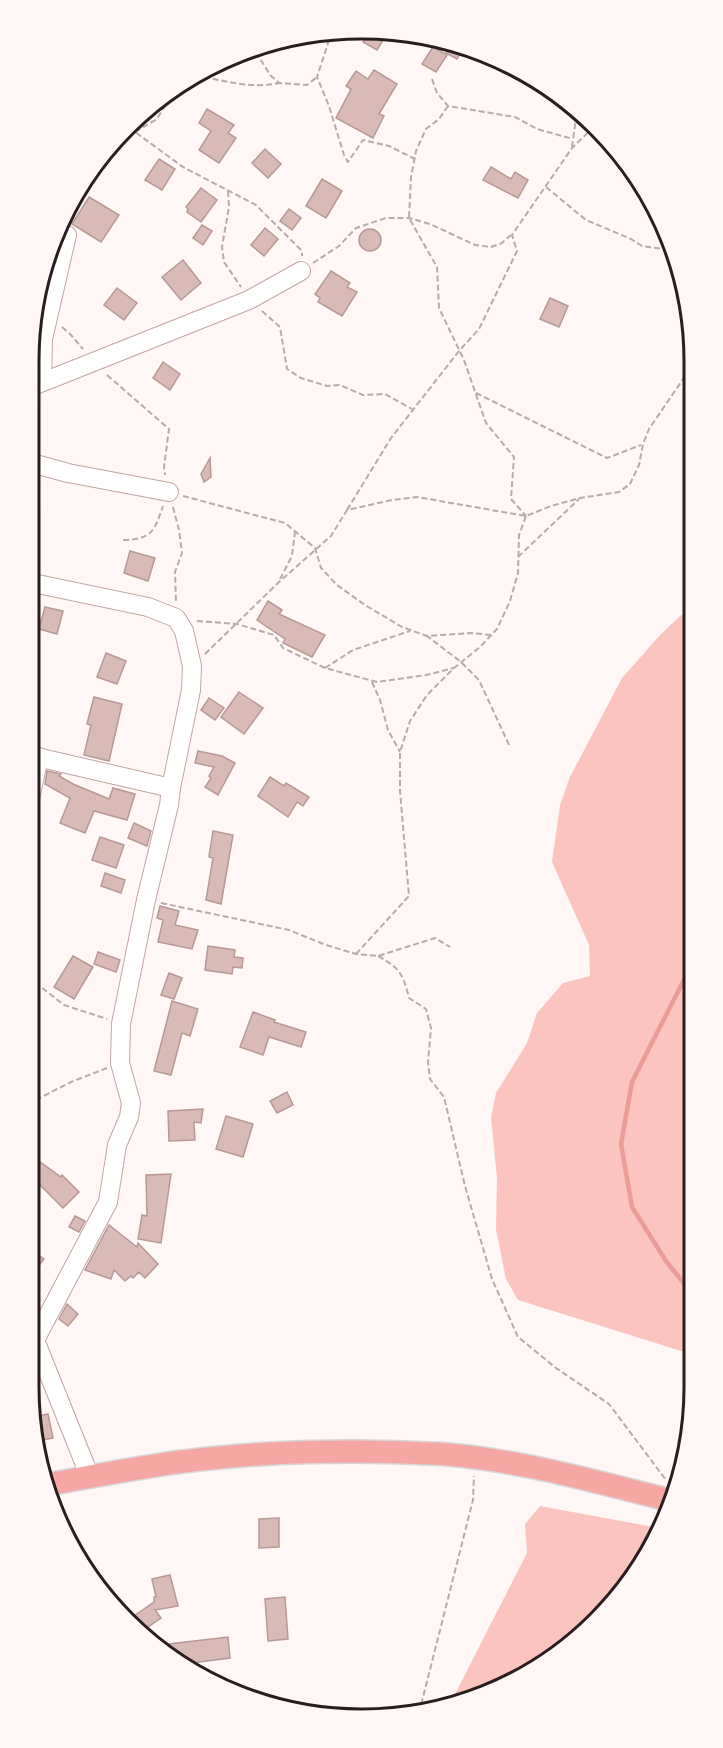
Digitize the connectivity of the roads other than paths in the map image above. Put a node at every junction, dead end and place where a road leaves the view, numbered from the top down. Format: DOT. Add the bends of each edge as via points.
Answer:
graph roads {
  1 [pos="67,235"];
  2 [pos="300,272"];
  3 [pos="39,362"];
  4 [pos="39,384"];
  5 [pos="39,465"];
  6 [pos="169,492"];
  7 [pos="39,584"];
  8 [pos="39,757"];
  9 [pos="171,788"];
  10 [pos="39,1323"];
  11 [pos="39,1352"];
  12 [pos="90,1477"];
  13 [pos="54,1483"];
  14 [pos="666,1492"];
  1 -- 3 [label="street"];
  2 -- 4 [label="street" via="249,300"];
  5 -- 6 [label="street"];
  7 -- 9 [label="street" via="148,607 176,618 192,666 191,690"];
  8 -- 9 [label="street"];
  9 -- 10 [label="street" via="121,1024 120,1063 131,1103 129,1117 117,1145 108,1202"];
  11 -- 12 [label="street"];
  12 -- 13 [label="main road"];
  12 -- 14 [label="main road" via="180,1462 287,1453 442,1454"];
}
